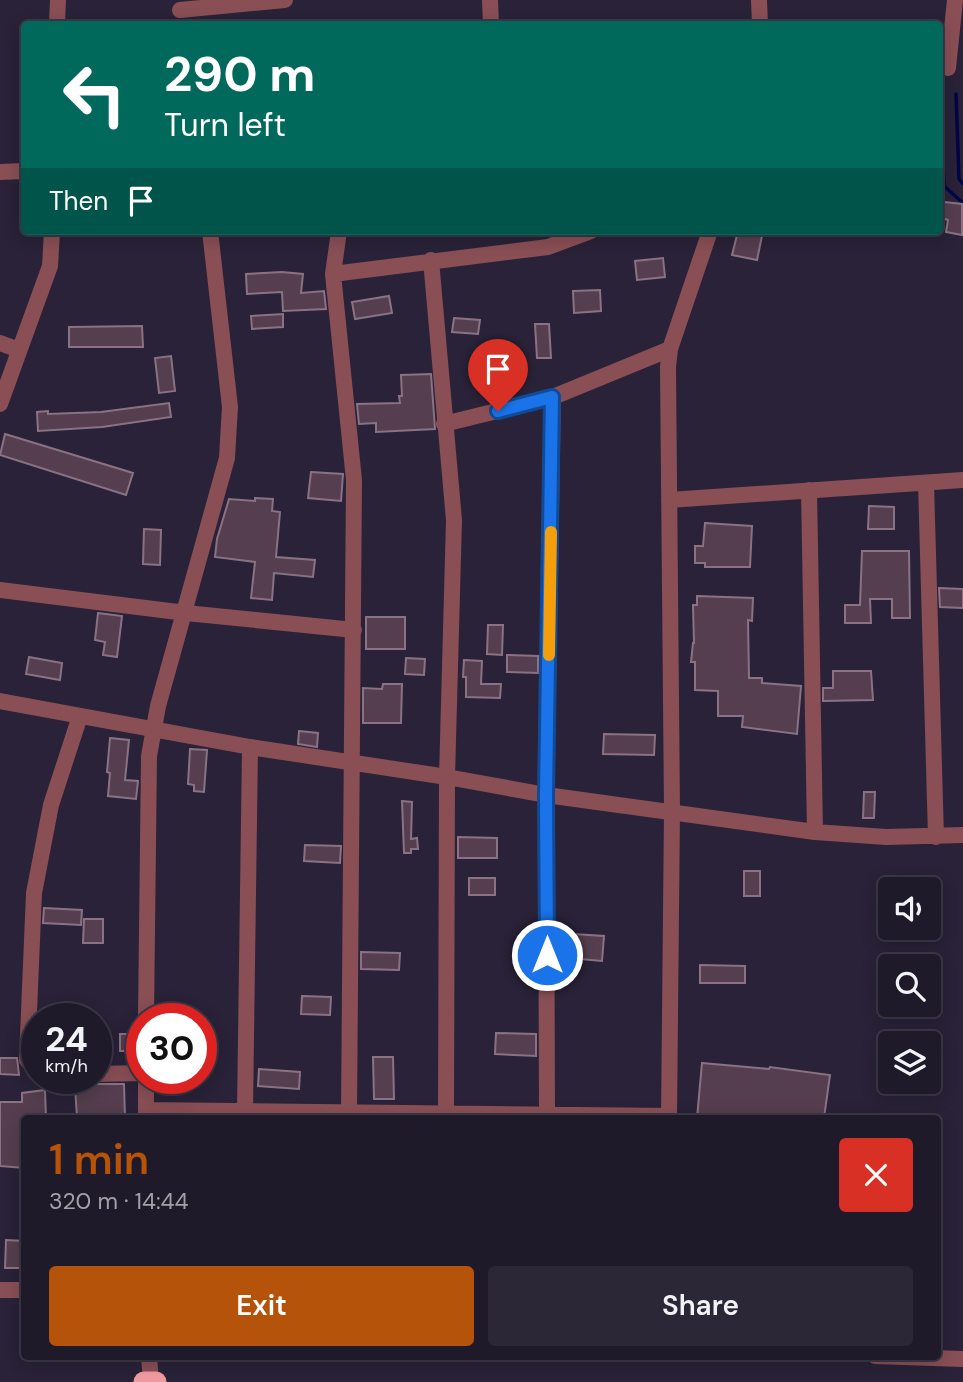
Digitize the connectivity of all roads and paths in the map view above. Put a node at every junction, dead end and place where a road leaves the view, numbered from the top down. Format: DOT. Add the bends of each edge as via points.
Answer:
graph roads {
  1 [pos="58,0"];
  2 [pos="276,0"];
  3 [pos="489,0"];
  4 [pos="759,0"];
  5 [pos="955,0"];
  6 [pos="182,11"];
  7 [pos="57,21"];
  8 [pos="491,21"];
  9 [pos="760,21"];
  10 [pos="950,68"];
  11 [pos="21,171"];
  12 [pos="0,172"];
  13 [pos="52,235"];
  14 [pos="210,235"];
  15 [pos="339,235"];
  16 [pos="580,235"];
  17 [pos="709,235"];
  18 [pos="431,260"];
  19 [pos="333,274"];
  20 [pos="0,343"];
  21 [pos="670,349"];
  22 [pos="19,350"];
  23 [pos="552,397"];
  24 [pos="0,404"];
  25 [pos="444,424"];
  26 [pos="963,480"];
  27 [pos="926,483"];
  28 [pos="809,490"];
  29 [pos="670,499"];
  30 [pos="0,590"];
  31 [pos="186,613"];
  32 [pos="354,630"];
  33 [pos="0,701"];
  34 [pos="80,716"];
  35 [pos="154,730"];
  36 [pos="250,747"];
  37 [pos="350,762"];
  38 [pos="447,777"];
  39 [pos="546,795"];
  40 [pos="672,811"];
  41 [pos="815,832"];
  42 [pos="963,835"];
  43 [pos="936,837"];
  44 [pos="29,1003"];
  45 [pos="146,1003"];
  46 [pos="146,1094"];
  47 [pos="244,1111"];
  48 [pos="349,1112"];
  49 [pos="446,1113"];
  50 [pos="146,1114"];
  51 [pos="547,1114"];
  52 [pos="588,1115"];
  53 [pos="669,1115"];
  54 [pos="0,1290"];
  55 [pos="21,1290"];
  56 [pos="941,1358"];
  57 [pos="963,1359"];
  58 [pos="149,1360"];
  59 [pos="144,1382"];
  60 [pos="151,1382"];
  61 [pos="156,1382"];
  1 -- 7 [label="street"];
  2 -- 6 [label="street"];
  3 -- 8 [label="street"];
  4 -- 9 [label="street"];
  5 -- 10 [label="street"];
  11 -- 12 [label="street"];
  13 -- 22 [label="street" via="50,267"];
  14 -- 31 [label="street" via="230,427 227,458"];
  15 -- 19 [label="street"];
  16 -- 18 [label="street" via="548,247"];
  17 -- 21 [label="street"];
  18 -- 19 [label="street"];
  18 -- 25 [label="street"];
  19 -- 32 [label="street" via="354,480"];
  20 -- 22 [label="street"];
  21 -- 23 [label="street"];
  21 -- 29 [label="street"];
  22 -- 24 [label="street"];
  23 -- 25 [label="street"];
  23 -- 39 [label="street"];
  25 -- 38 [label="street" via="454,520"];
  26 -- 27 [label="street"];
  27 -- 28 [label="street"];
  27 -- 43 [label="street"];
  28 -- 29 [label="street"];
  28 -- 41 [label="street"];
  29 -- 40 [label="street"];
  30 -- 31 [label="street"];
  31 -- 32 [label="street"];
  31 -- 35 [label="street"];
  32 -- 37 [label="street"];
  33 -- 34 [label="street"];
  34 -- 35 [label="street"];
  34 -- 44 [label="street" via="51,805 34,892"];
  35 -- 36 [label="street"];
  35 -- 45 [label="street" via="148,779"];
  36 -- 37 [label="street"];
  36 -- 47 [label="street"];
  37 -- 38 [label="street"];
  37 -- 48 [label="street"];
  38 -- 39 [label="street"];
  38 -- 49 [label="street"];
  39 -- 40 [label="street"];
  39 -- 51 [label="street"];
  40 -- 41 [label="street"];
  40 -- 53 [label="street"];
  41 -- 43 [label="street"];
  42 -- 43 [label="street"];
  46 -- 50 [label="street"];
  47 -- 48 [label="street"];
  47 -- 50 [label="street"];
  48 -- 49 [label="street"];
  49 -- 51 [label="street"];
  51 -- 52 [label="street"];
  54 -- 55 [label="street"];
  56 -- 57 [label="street"];
  58 -- 60 [label="street"];
  59 -- 60 [label="highway"];
  60 -- 61 [label="highway"];
}
